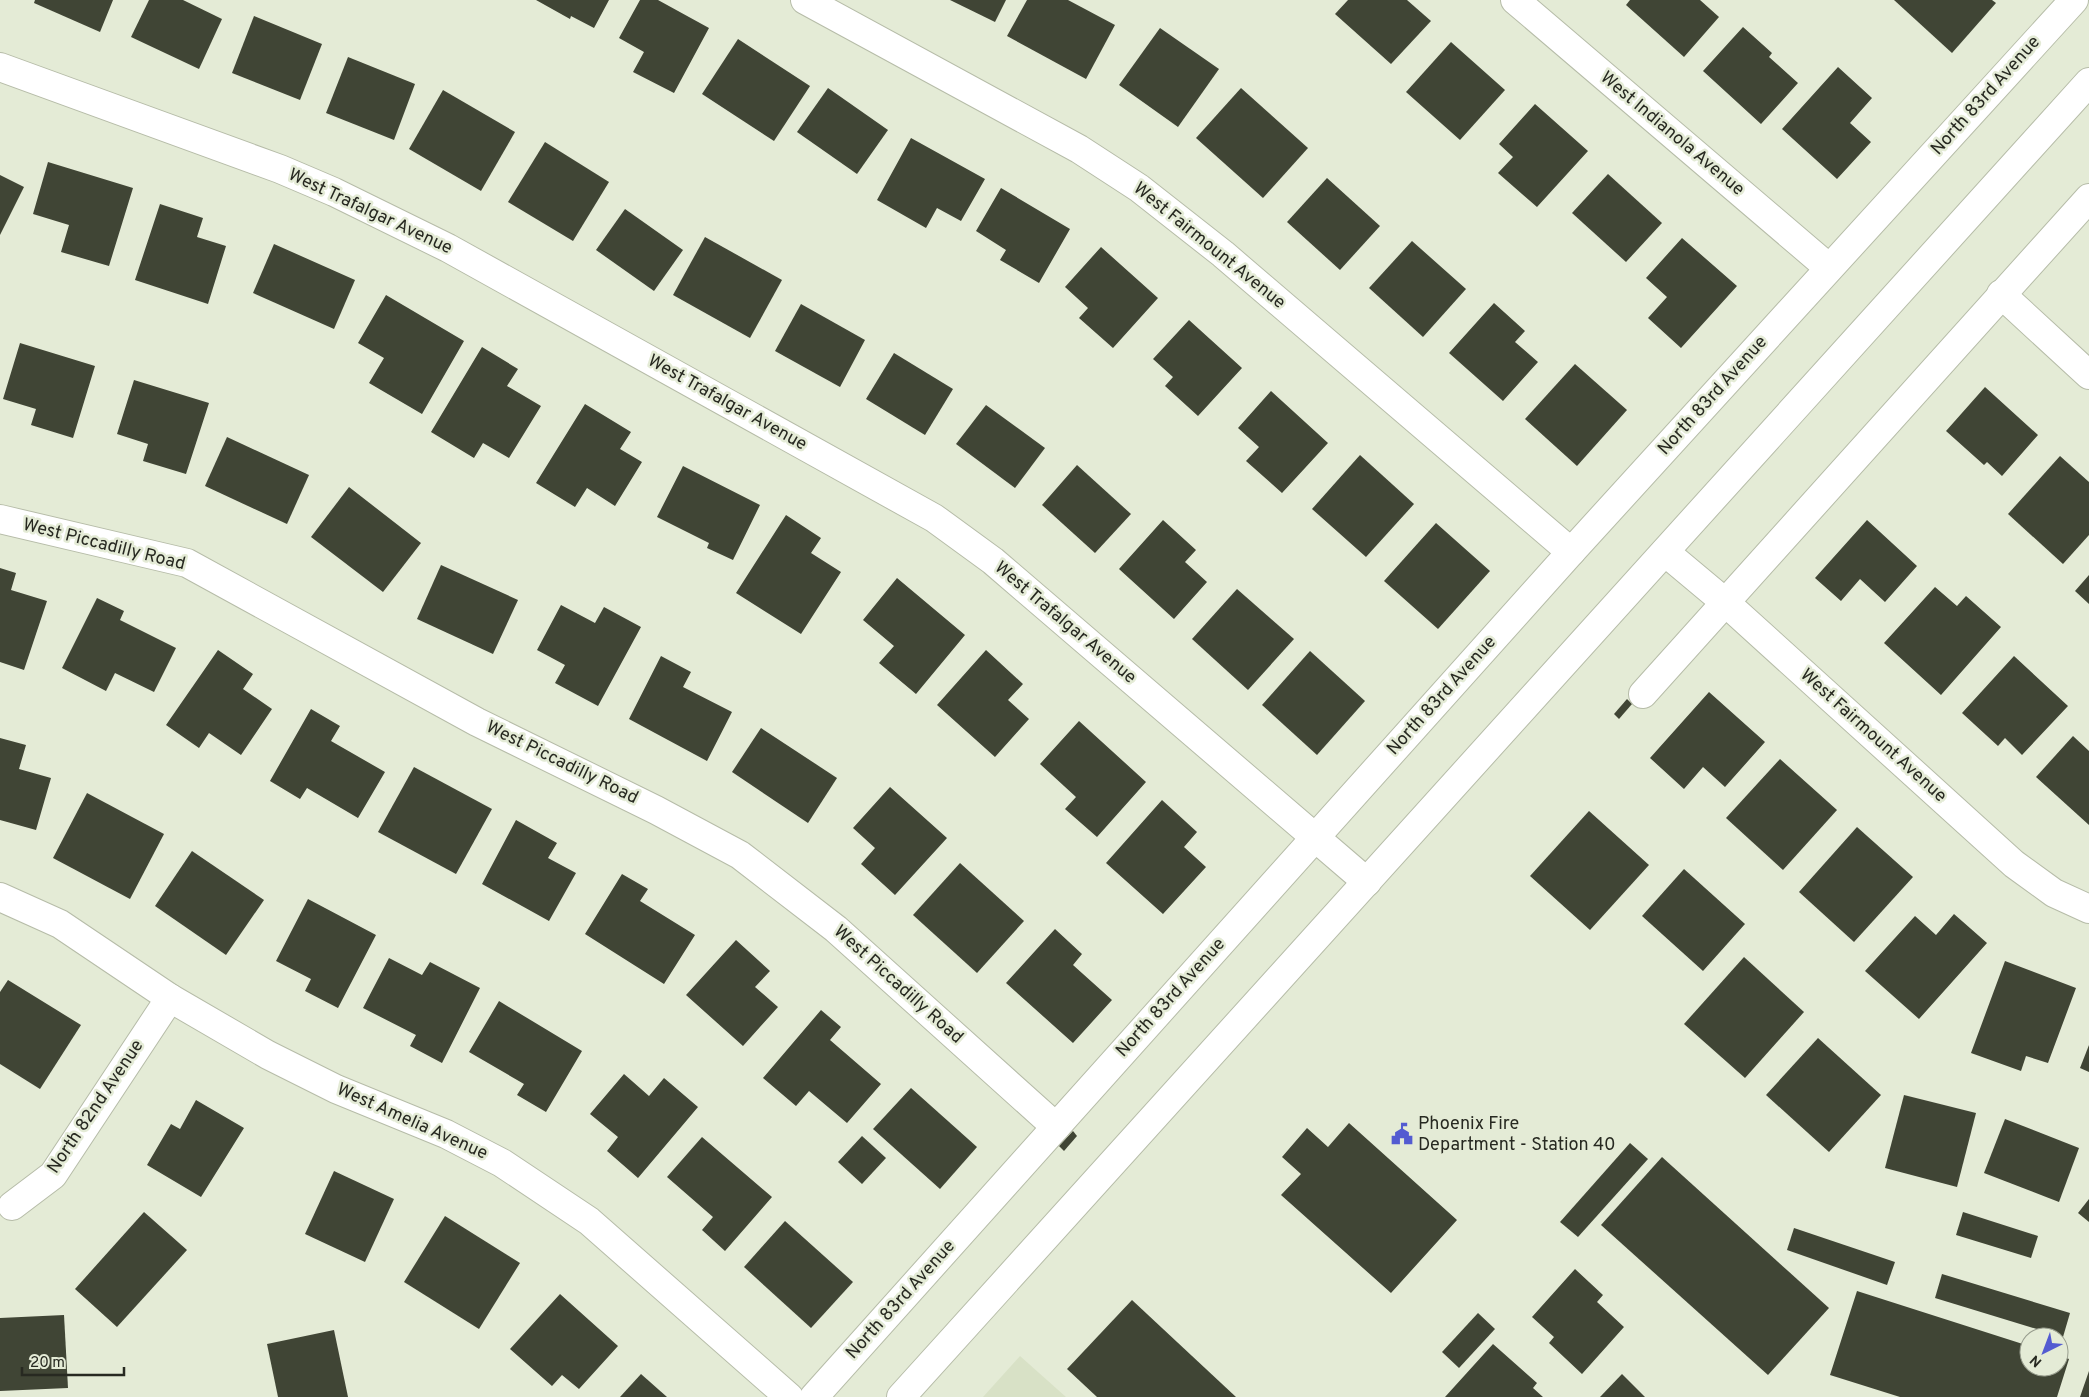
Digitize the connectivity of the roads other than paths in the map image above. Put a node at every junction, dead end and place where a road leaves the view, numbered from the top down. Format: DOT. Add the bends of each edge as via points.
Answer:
graph roads {
  1 [pos="805,0"];
  2 [pos="1515,0"];
  3 [pos="2074,0"];
  4 [pos="0,67"];
  5 [pos="2089,82"];
  6 [pos="2089,198"];
  7 [pos="1829,268"];
  8 [pos="2001,294"];
  9 [pos="2089,374"];
  10 [pos="0,519"];
  11 [pos="1571,552"];
  12 [pos="1665,552"];
  13 [pos="1726,604"];
  14 [pos="1643,694"];
  15 [pos="1316,837"];
  16 [pos="1367,882"];
  17 [pos="0,897"];
  18 [pos="2089,909"];
  19 [pos="170,998"];
  20 [pos="1056,1127"];
  21 [pos="12,1206"];
  22 [pos="789,1397"];
  23 [pos="814,1397"];
  24 [pos="901,1397"];
  1 -- 11 [label="street, West Fairmount Avenue" via="1072,145 1139,188 1223,254"];
  2 -- 7 [label="street, West Indianola Avenue"];
  3 -- 7 [label="street, North 83rd Avenue"];
  4 -- 15 [label="street, West Trafalgar Avenue" via="334,192 448,248 927,513 994,561"];
  5 -- 12 [label="street"];
  6 -- 8 [label="street"];
  7 -- 11 [label="street, North 83rd Avenue"];
  8 -- 9 [label="street"];
  8 -- 13 [label="street"];
  10 -- 20 [label="street, West Piccadilly Road" via="187,563 477,722 740,855 836,929"];
  11 -- 15 [label="street, North 83rd Avenue"];
  12 -- 13 [label="street, West Fairmount Avenue"];
  12 -- 16 [label="street"];
  13 -- 14 [label="street"];
  13 -- 18 [label="street, West Fairmount Avenue" via="2014,864 2054,893"];
  15 -- 16 [label="street, West Trafalgar Avenue"];
  15 -- 20 [label="street, North 83rd Avenue"];
  16 -- 24 [label="street"];
  17 -- 19 [label="street, West Amelia Avenue" via="60,924"];
  19 -- 21 [label="street, North 82nd Avenue" via="53,1175"];
  19 -- 22 [label="street, West Amelia Avenue" via="268,1056 336,1089 446,1134 547,1191 589,1221"];
  20 -- 23 [label="street, North 83rd Avenue"];
}
